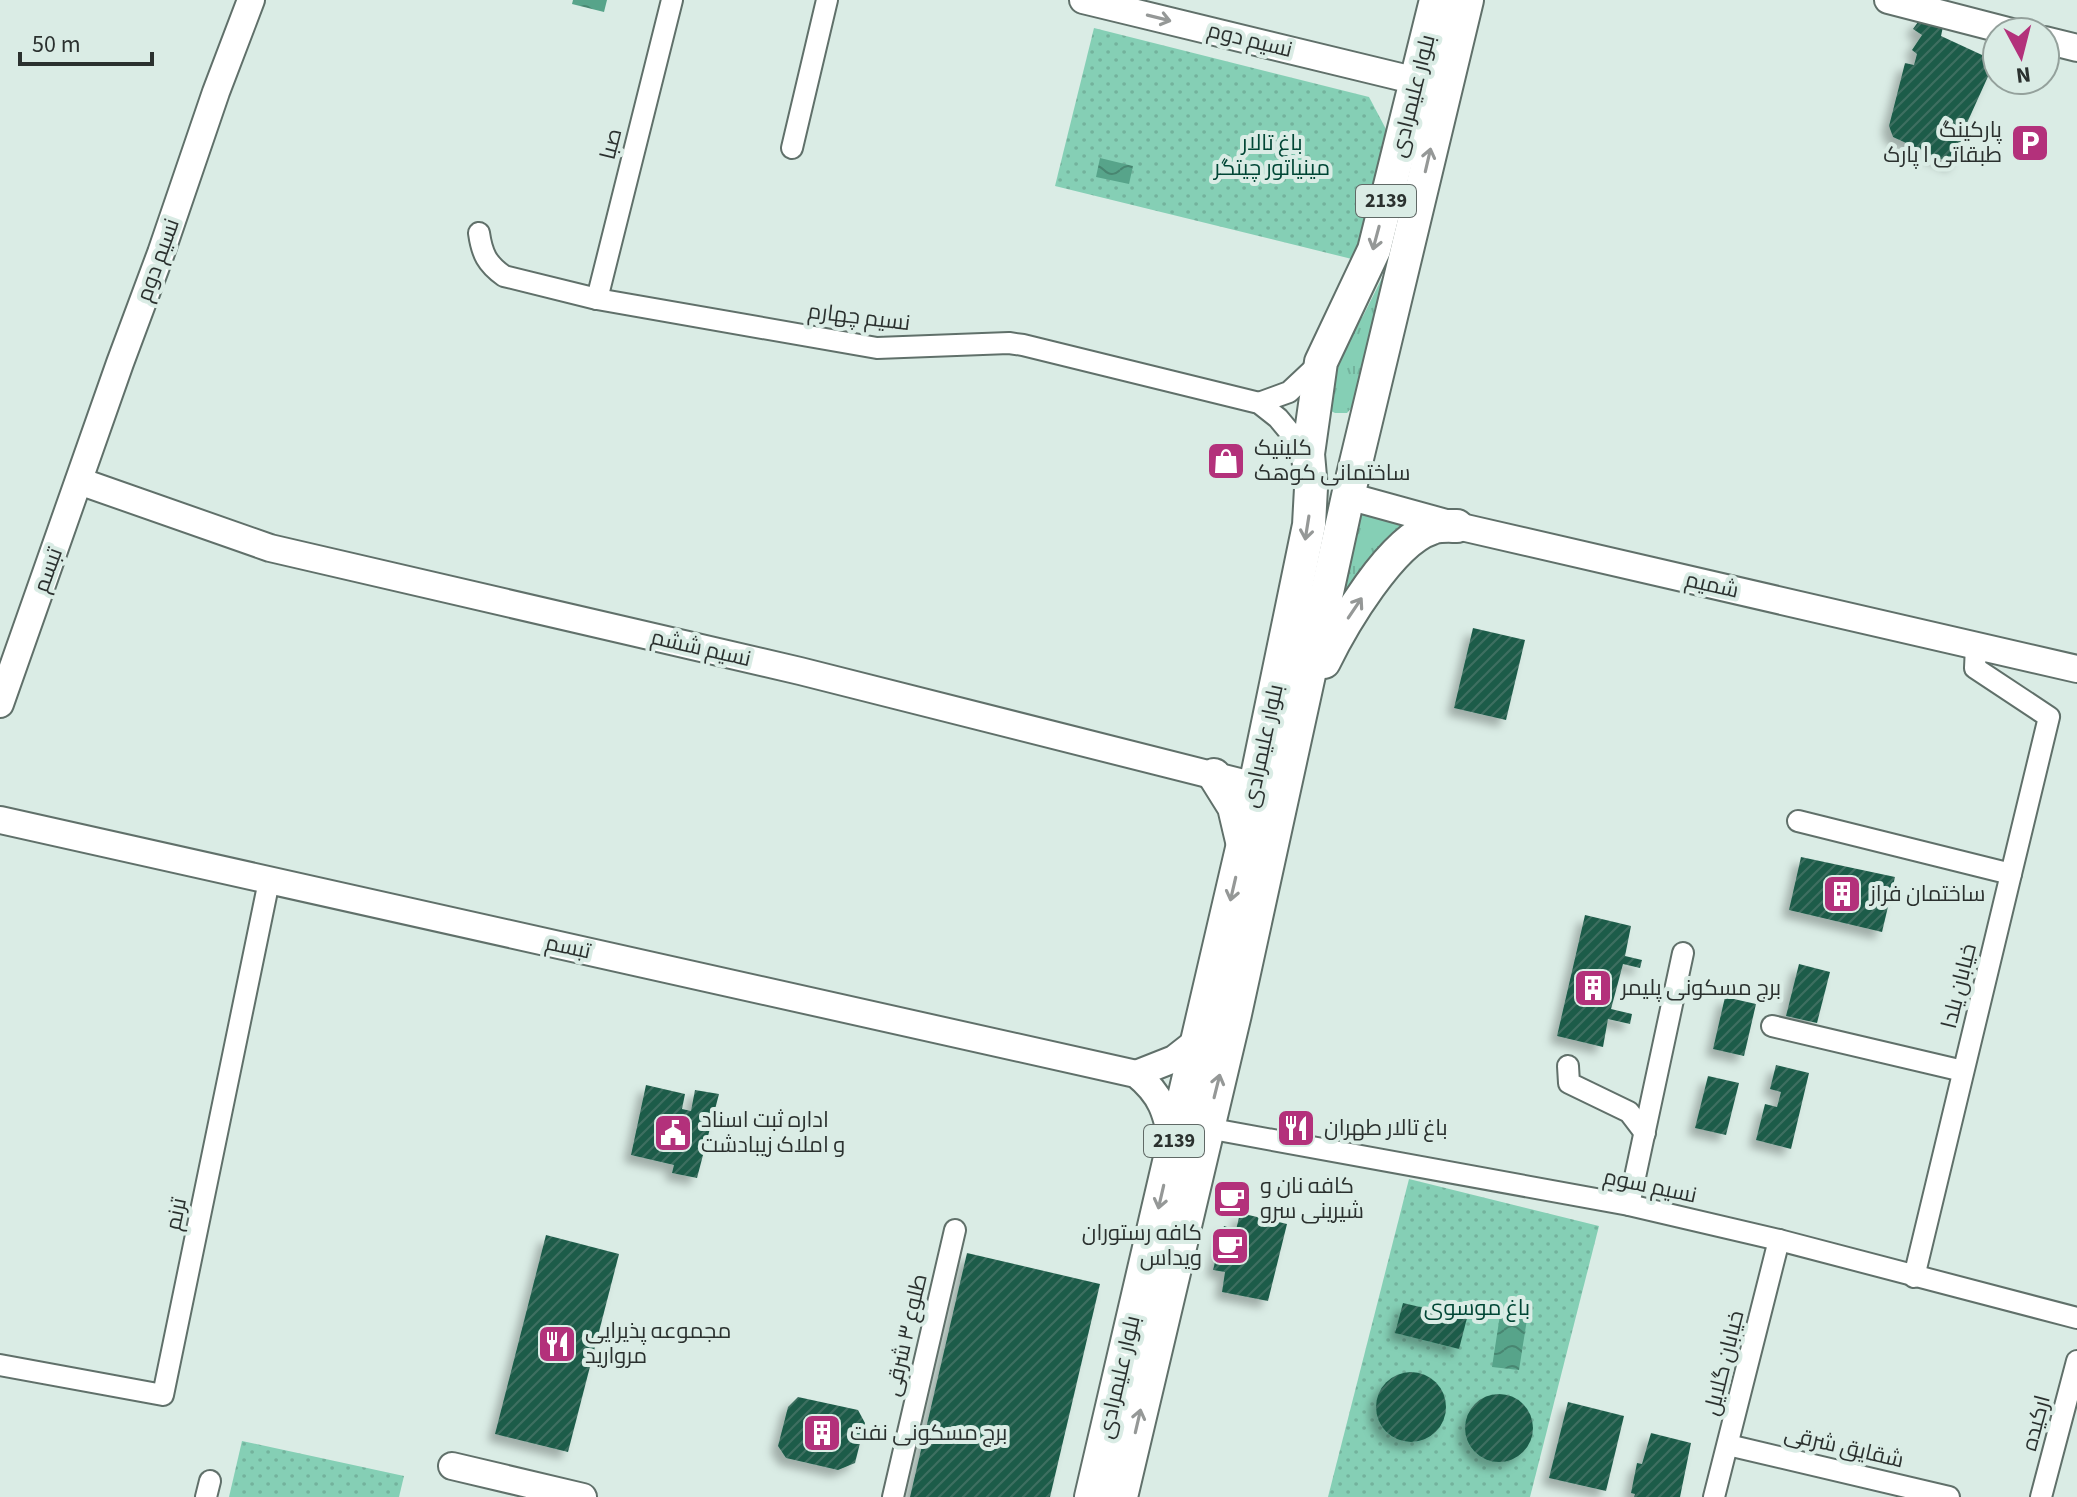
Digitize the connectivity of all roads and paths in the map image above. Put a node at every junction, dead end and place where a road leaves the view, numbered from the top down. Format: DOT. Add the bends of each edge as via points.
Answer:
graph roads {
  1 [pos="251,0"];
  2 [pos="672,0"];
  3 [pos="827,0"];
  4 [pos="1083,0"];
  5 [pos="1436,0"];
  6 [pos="1467,0"];
  7 [pos="1888,0"];
  8 [pos="1981,24"];
  9 [pos="1417,81"];
  10 [pos="792,148"];
  11 [pos="479,233"];
  12 [pos="597,299"];
  13 [pos="1321,362"];
  14 [pos="1315,394"];
  15 [pos="1371,399"];
  16 [pos="1259,403"];
  17 [pos="1308,454"];
  18 [pos="79,481"];
  19 [pos="1348,496"];
  20 [pos="1457,526"];
  21 [pos="1976,646"];
  22 [pos="2077,669"];
  23 [pos="1305,701"];
  24 [pos="0,704"];
  25 [pos="1214,775"];
  26 [pos="1270,790"];
  27 [pos="0,820"];
  28 [pos="1798,821"];
  29 [pos="1243,844"];
  30 [pos="2011,874"];
  31 [pos="269,881"];
  32 [pos="1683,953"];
  33 [pos="1772,1026"];
  34 [pos="1197,1041"];
  35 [pos="1568,1066"];
  36 [pos="1963,1071"];
  37 [pos="1136,1074"];
  38 [pos="1207,1128"];
  39 [pos="1645,1133"];
  40 [pos="1173,1144"];
  41 [pos="1629,1205"];
  42 [pos="955,1230"];
  43 [pos="1779,1240"];
  44 [pos="1914,1277"];
  45 [pos="2077,1318"];
  46 [pos="2077,1361"];
  47 [pos="0,1365"];
  48 [pos="1728,1445"];
  49 [pos="452,1466"];
  50 [pos="583,1497"];
  51 [pos="893,1497"];
  52 [pos="1091,1497"];
  53 [pos="1121,1497"];
  54 [pos="1714,1497"];
  55 [pos="1949,1497"];
  56 [pos="2041,1497"];
  1 -- 18 [label="street, نسیم دوم"];
  2 -- 12 [label="street, صبا"];
  3 -- 10 [label="street"];
  4 -- 9 [label="street, نسیم دوم, one-way"];
  5 -- 9 [label="main road, بلوار علیمرادی / 2139"];
  15 -- 6 [label="main road, بلوار علیمرادی / 2139, one-way"];
  7 -- 8 [label="street"];
  9 -- 13 [label="main road, بلوار علیمرادی / 2139, one-way" via="1374,250"];
  11 -- 12 [label="street, نسیم چهارم" via="481,252 504,276"];
  12 -- 16 [label="street, نسیم چهارم" via="877,348 1023,345"];
  13 -- 14 [label="main road, بلوار علیمرادی / 2139"];
  13 -- 16 [label="street" via="1289,392"];
  14 -- 15 [label="main road" via="1320,411 1336,421 1354,416"];
  14 -- 17 [label="main road, بلوار علیمرادی / 2139"];
  15 -- 19 [label="main road, بلوار علیمرادی"];
  16 -- 17 [label="street, نسیم چهارم"];
  17 -- 26 [label="main road, بلوار علیمرادی / 2139, one-way" via="1309,525"];
  18 -- 24 [label="street, تبسم"];
  18 -- 25 [label="street, نسیم ششم" via="270,548 800,671"];
  19 -- 20 [label="street, شمیم"];
  19 -- 23 [label="main road, بلوار علیمرادی / 2139"];
  20 -- 21 [label="street, شمیم"];
  23 -- 20 [label="main road, one-way" via="1339,632 1371,583 1410,541 1433,528"];
  21 -- 22 [label="street, شمیم"];
  21 -- 30 [label="street, خیابان یلدا" via="1975,668 2049,717"];
  23 -- 26 [label="main road, بلوار علیمرادی / 2139"];
  25 -- 26 [label="street, نسیم ششم"];
  25 -- 29 [label="main road" via="1234,807"];
  26 -- 29 [label="main road, بلوار علیمرادی / 2139"];
  38 -- 26 [label="main road, بلوار علیمرادی / 2139, one-way"];
  27 -- 31 [label="street, تبسم"];
  28 -- 30 [label="street"];
  29 -- 34 [label="main road, بلوار علیمرادی / 2139, one-way"];
  30 -- 36 [label="street, خیابان یلدا"];
  31 -- 37 [label="street, تبسم"];
  31 -- 47 [label="street, ترنم" via="163,1395"];
  32 -- 39 [label="street"];
  33 -- 36 [label="street"];
  34 -- 37 [label="street" via="1174,1059"];
  34 -- 40 [label="main road, بلوار علیمرادی / 2139"];
  35 -- 39 [label="street" via="1569,1083 1629,1112"];
  36 -- 44 [label="street, خیابان یلدا"];
  37 -- 40 [label="street" via="1161,1102"];
  38 -- 41 [label="street, نسیم سوم"];
  53 -- 38 [label="main road, بلوار علیمرادی / 2139, one-way"];
  39 -- 41 [label="street"];
  40 -- 52 [label="main road, بلوار علیمرادی / 2139, one-way"];
  41 -- 43 [label="street, نسیم سوم"];
  42 -- 51 [label="street, طلوع ۳ شرقی"];
  43 -- 44 [label="street, نسیم سوم"];
  43 -- 48 [label="street, خیابان گلایل"];
  44 -- 45 [label="street, نسیم سوم"];
  46 -- 56 [label="street, ارکیده"];
  48 -- 54 [label="street, خیابان گلایل"];
  48 -- 55 [label="street, شقایق شرقی"];
  49 -- 50 [label="street"];
}
